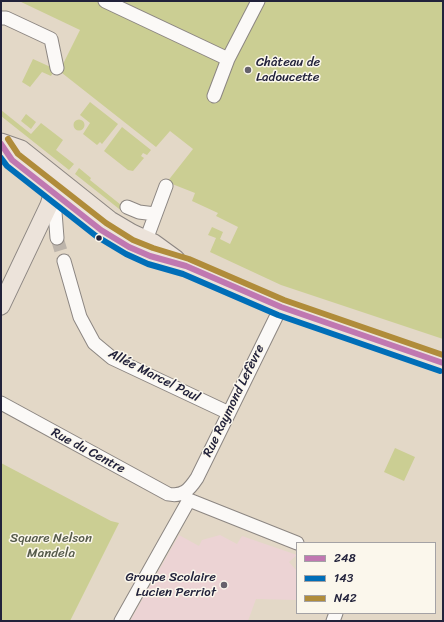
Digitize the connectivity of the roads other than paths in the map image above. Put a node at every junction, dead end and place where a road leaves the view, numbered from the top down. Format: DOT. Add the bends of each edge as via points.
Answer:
graph roads {
  1 [pos="105,1"];
  2 [pos="258,1"];
  3 [pos="1,18"];
  4 [pos="228,59"];
  5 [pos="57,68"];
  6 [pos="214,96"];
  7 [pos="1,143"];
  8 [pos="166,186"];
  9 [pos="53,192"];
  10 [pos="127,207"];
  11 [pos="155,214"];
  12 [pos="56,238"];
  13 [pos="146,240"];
  14 [pos="64,261"];
  15 [pos="186,266"];
  16 [pos="1,306"];
  17 [pos="281,307"];
  18 [pos="443,363"];
  19 [pos="1,403"];
  20 [pos="229,413"];
  21 [pos="183,496"];
  22 [pos="296,543"];
  23 [pos="121,621"];
  1 -- 4 [label="street"];
  2 -- 4 [label="street"];
  3 -- 5 [label="street" via="51,39"];
  4 -- 6 [label="street"];
  7 -- 9 [label="main road" via="12,160"];
  8 -- 11 [label="street"];
  9 -- 12 [label="street"];
  9 -- 13 [label="main road"];
  9 -- 15 [label="main road" via="101,230 128,247"];
  9 -- 16 [label="main road"];
  10 -- 11 [label="street"];
  11 -- 13 [label="street"];
  13 -- 15 [label="main road"];
  14 -- 20 [label="street, Allée Marcel Paul" via="80,317 94,343 112,358"];
  15 -- 17 [label="main road"];
  17 -- 18 [label="main road"];
  17 -- 20 [label="street, Rue Raymond Lefèvre"];
  19 -- 21 [label="street, Rue du Centre" via="168,494"];
  20 -- 21 [label="street, Rue Raymond Lefèvre" via="196,478"];
  21 -- 22 [label="street, Rue du Centre"];
  21 -- 23 [label="street, Rue Raymond Lefèvre"];
}
